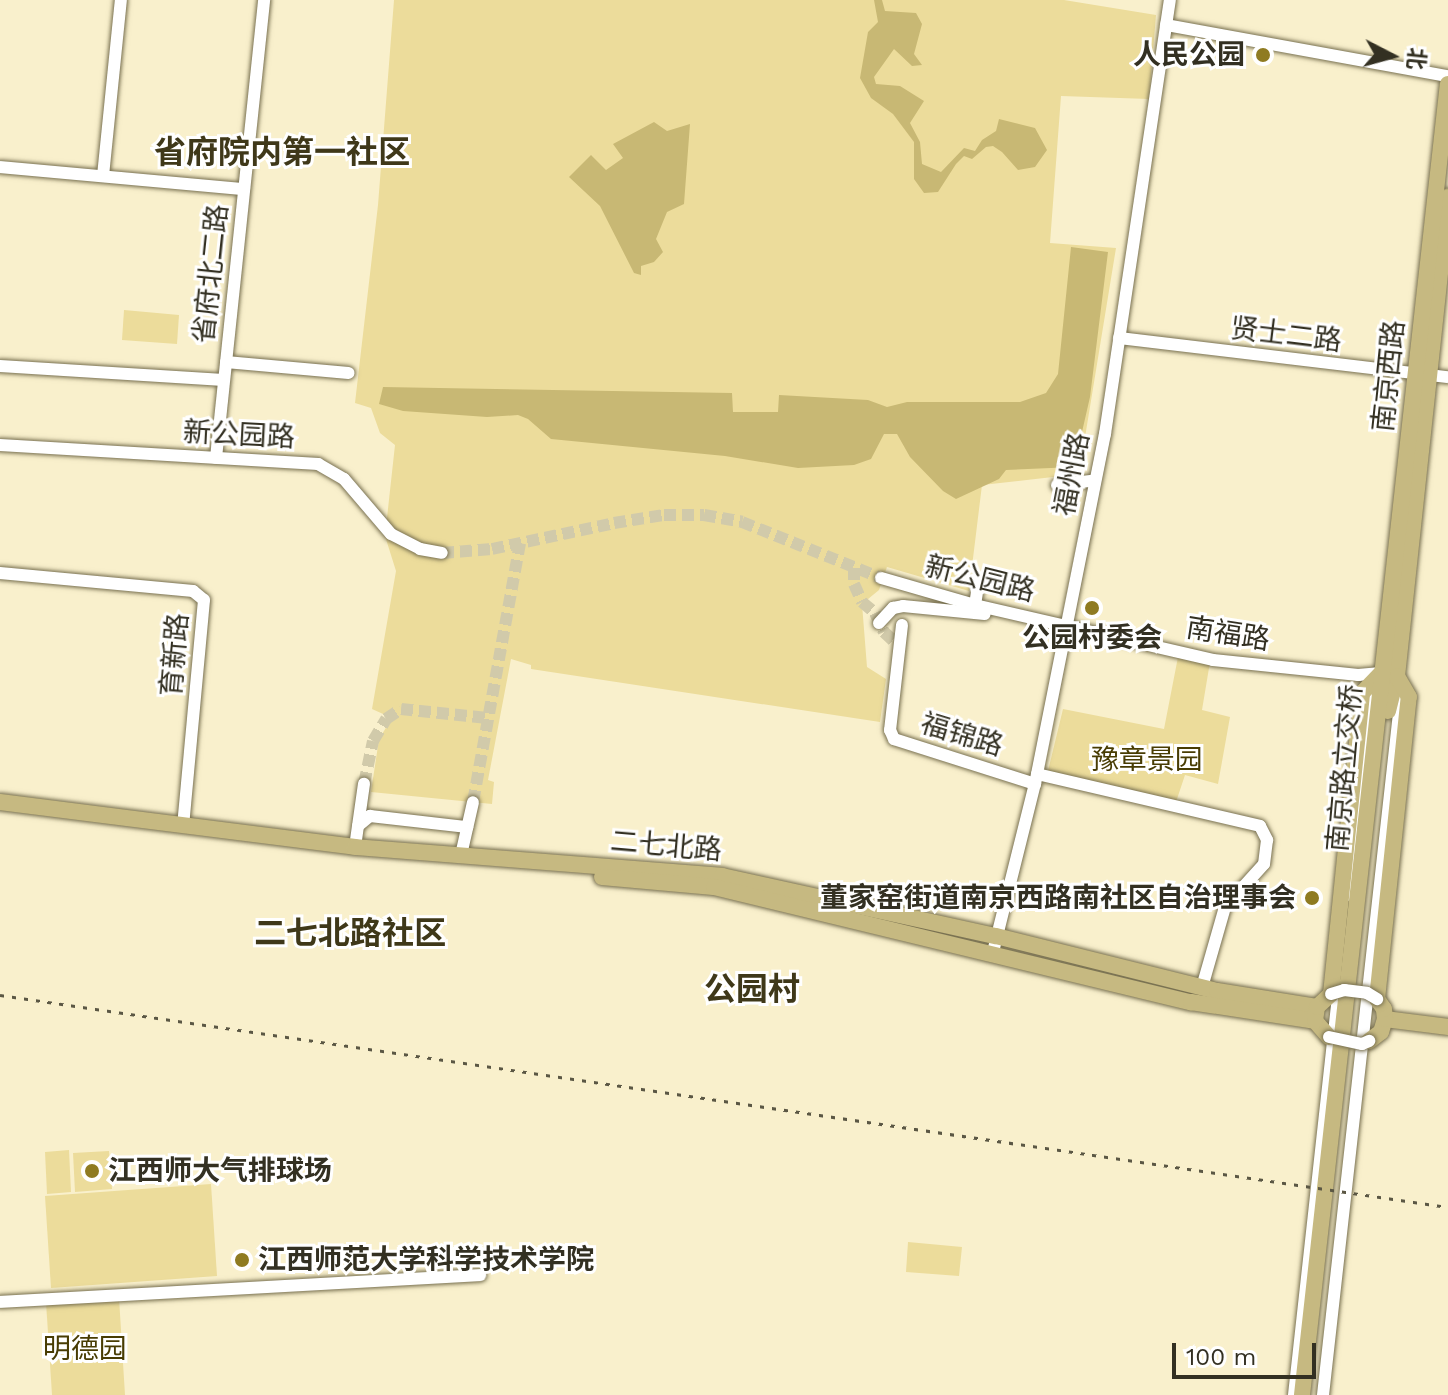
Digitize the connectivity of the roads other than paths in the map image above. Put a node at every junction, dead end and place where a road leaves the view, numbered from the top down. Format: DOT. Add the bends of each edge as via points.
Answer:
graph roads {
  1 [pos="121,0"];
  2 [pos="264,0"];
  3 [pos="1170,0"];
  4 [pos="1166,25"];
  5 [pos="1448,76"];
  6 [pos="1448,84"];
  7 [pos="0,167"];
  8 [pos="103,176"];
  9 [pos="244,189"];
  10 [pos="1448,197"];
  11 [pos="1119,338"];
  12 [pos="226,362"];
  13 [pos="0,366"];
  14 [pos="349,373"];
  15 [pos="1422,375"];
  16 [pos="1448,377"];
  17 [pos="224,380"];
  18 [pos="0,445"];
  19 [pos="216,458"];
  20 [pos="1095,480"];
  21 [pos="1057,485"];
  22 [pos="442,553"];
  23 [pos="0,573"];
  24 [pos="881,578"];
  25 [pos="979,581"];
  26 [pos="975,605"];
  27 [pos="1038,619"];
  28 [pos="879,623"];
  29 [pos="1069,624"];
  30 [pos="902,625"];
  31 [pos="1389,675"];
  32 [pos="1036,779"];
  33 [pos="364,784"];
  34 [pos="0,802"];
  35 [pos="473,802"];
  36 [pos="0,812"];
  37 [pos="183,825"];
  38 [pos="358,826"];
  39 [pos="467,827"];
  40 [pos="355,847"];
  41 [pos="461,855"];
  42 [pos="994,944"];
  43 [pos="1202,987"];
  44 [pos="1331,994"];
  45 [pos="1377,999"];
  46 [pos="1316,1014"];
  47 [pos="1385,1019"];
  48 [pos="1448,1027"];
  49 [pos="1329,1037"];
  50 [pos="1369,1041"];
  51 [pos="480,1275"];
  52 [pos="0,1302"];
  53 [pos="1294,1395"];
  54 [pos="1302,1395"];
  55 [pos="1312,1395"];
  56 [pos="1323,1395"];
  1 -- 8 [label="street"];
  2 -- 9 [label="street, 省府北二路"];
  3 -- 4 [label="street, 福州路"];
  4 -- 5 [label="street"];
  4 -- 11 [label="street, 福州路"];
  6 -- 15 [label="main road, 南京西路"];
  7 -- 8 [label="street"];
  8 -- 9 [label="street"];
  9 -- 12 [label="street, 省府北二路"];
  10 -- 15 [label="main road, 南京西路"];
  11 -- 15 [label="street, 贤士二路"];
  11 -- 20 [label="street, 福州路"];
  12 -- 14 [label="street"];
  12 -- 17 [label="street, 省府北二路"];
  13 -- 17 [label="street"];
  15 -- 16 [label="street, 贤士二路"];
  15 -- 31 [label="main road, 南京西路"];
  17 -- 19 [label="street, 省府北二路"];
  18 -- 19 [label="street, 新公园路"];
  19 -- 22 [label="street, 新公园路" via="329,468 391,534"];
  20 -- 21 [label="street"];
  20 -- 29 [label="street, 福州路"];
  23 -- 37 [label="street, 育新路" via="193,591 204,600"];
  24 -- 26 [label="street, 新公园路"];
  25 -- 26 [label="street"];
  26 -- 27 [label="street, 新公园路"];
  27 -- 28 [label="street" via="903,606 893,608"];
  27 -- 29 [label="street, 新公园路"];
  29 -- 31 [label="street, 南福路" via="1213,660"];
  29 -- 32 [label="street, 福州路"];
  30 -- 32 [label="street, 福锦路" via="890,730 894,739"];
  31 -- 44 [label="main road" via="1362,693"];
  31 -- 45 [label="main road" via="1409,697"];
  31 -- 53 [label="street, 南京路立交桥" via="1371,698"];
  31 -- 54 [label="main road, 南京路立交桥"];
  31 -- 55 [label="main road, 南京路立交桥"];
  31 -- 56 [label="street, 南京路立交桥" via="1400,704"];
  32 -- 42 [label="street, 福州路"];
  32 -- 43 [label="street, 福锦路" via="1260,826 1267,840 1264,864 1225,907"];
  33 -- 38 [label="street"];
  34 -- 37 [label="main road, 二七北路"];
  35 -- 39 [label="street"];
  36 -- 42 [label="main road, 二七北路" via="317,853 714,887"];
  37 -- 40 [label="main road, 二七北路"];
  38 -- 39 [label="street" via="370,816"];
  38 -- 40 [label="street"];
  39 -- 41 [label="street"];
  40 -- 41 [label="main road, 二七北路"];
  41 -- 42 [label="main road, 二七北路" via="722,876"];
  42 -- 43 [label="main road, 二七北路"];
  42 -- 46 [label="main road, 二七北路" via="1191,1002"];
  43 -- 46 [label="main road, 二七北路"];
  44 -- 45 [label="street, bridge" via="1344,990"];
  44 -- 46 [label="main road"];
  45 -- 47 [label="main road"];
  46 -- 49 [label="main road"];
  47 -- 48 [label="main road"];
  47 -- 50 [label="main road" via="1381,1032"];
  49 -- 50 [label="street, bridge"];
  51 -- 52 [label="street"];
}
